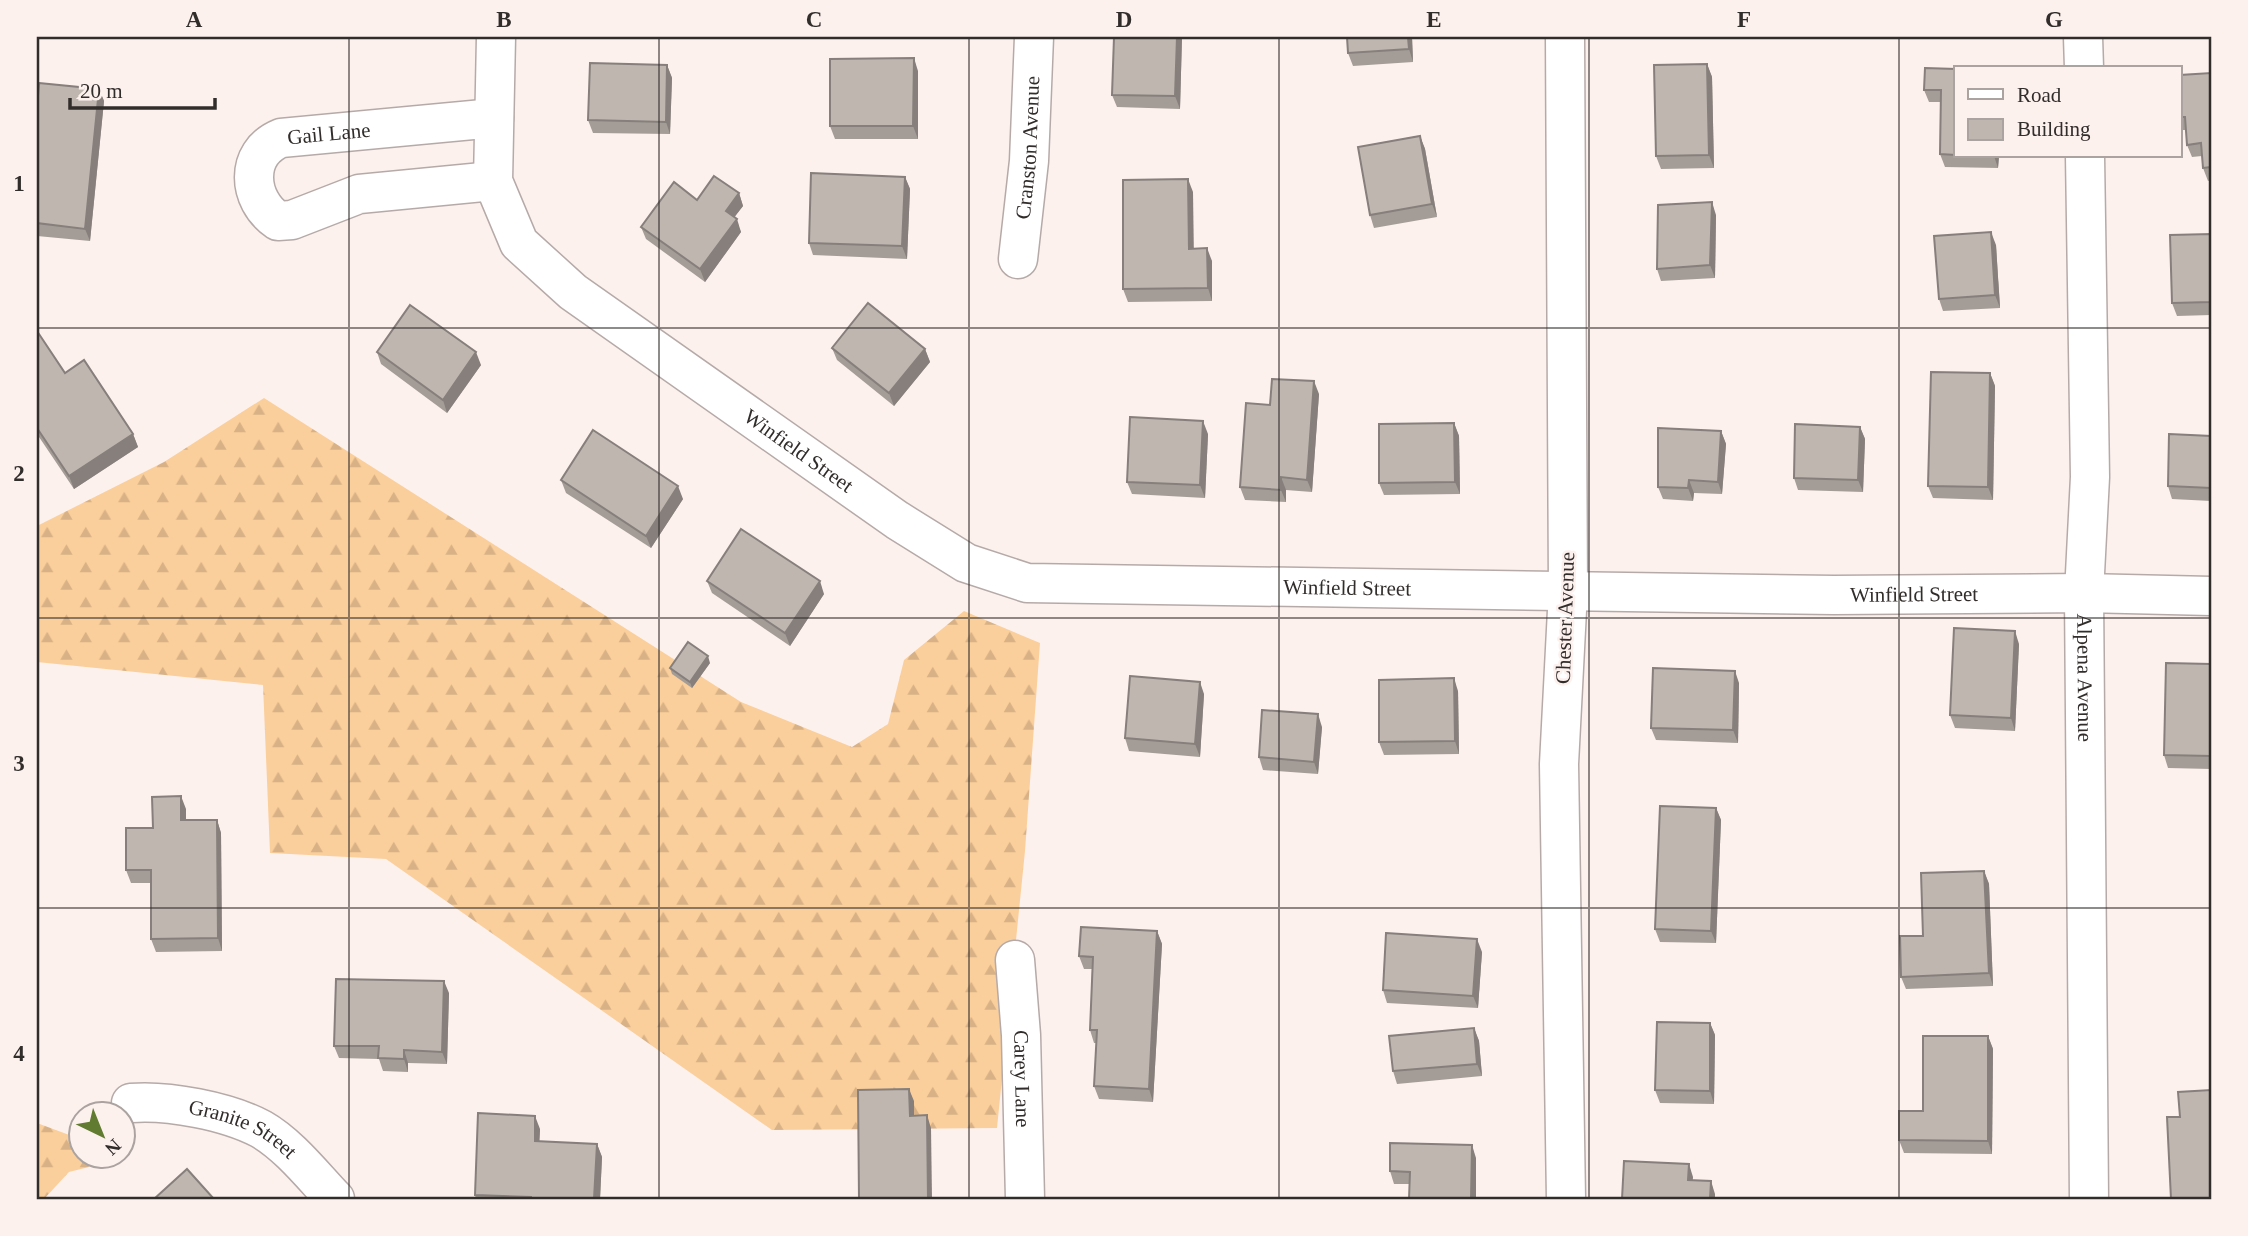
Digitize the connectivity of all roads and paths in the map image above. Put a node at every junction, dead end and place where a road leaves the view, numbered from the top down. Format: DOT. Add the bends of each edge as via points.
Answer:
graph roads {
  1 [pos="495,37"];
  2 [pos="1034,37"];
  3 [pos="1565,37"];
  4 [pos="2083,37"];
  5 [pos="2084,66"];
  6 [pos="494,118"];
  7 [pos="2085,158"];
  8 [pos="494,181"];
  9 [pos="1018,259"];
  10 [pos="1568,591"];
  11 [pos="2084,593"];
  12 [pos="2211,596"];
  13 [pos="1015,960"];
  14 [pos="136,1102"];
  15 [pos="335,1199"];
  16 [pos="1025,1199"];
  17 [pos="1566,1199"];
  18 [pos="2088,1199"];
  1 -- 6 [label="street"];
  2 -- 9 [label="street, Cranston Avenue" via="1029,161"];
  3 -- 10 [label="street, Chester Avenue"];
  4 -- 5 [label="street"];
  6 -- 8 [label="street"];
  6 -- 8 [label="street, Gail Lane" via="281,138 266,144 254,170 258,201 272,217 285,222 359,194"];
  7 -- 11 [label="street, Alpena Avenue" via="2090,477"];
  8 -- 10 [label="street, Winfield Street" via="519,243 573,292 897,520 967,563 1027,583"];
  10 -- 11 [label="street, Winfield Street" via="1833,596"];
  10 -- 17 [label="street, Chester Avenue" via="1559,764"];
  11 -- 12 [label="street, Winfield Street"];
  11 -- 18 [label="street, Alpena Avenue"];
  13 -- 16 [label="street, Carey Lane"];
  14 -- 15 [label="street, Granite Street" via="201,1109 262,1129"];
}
